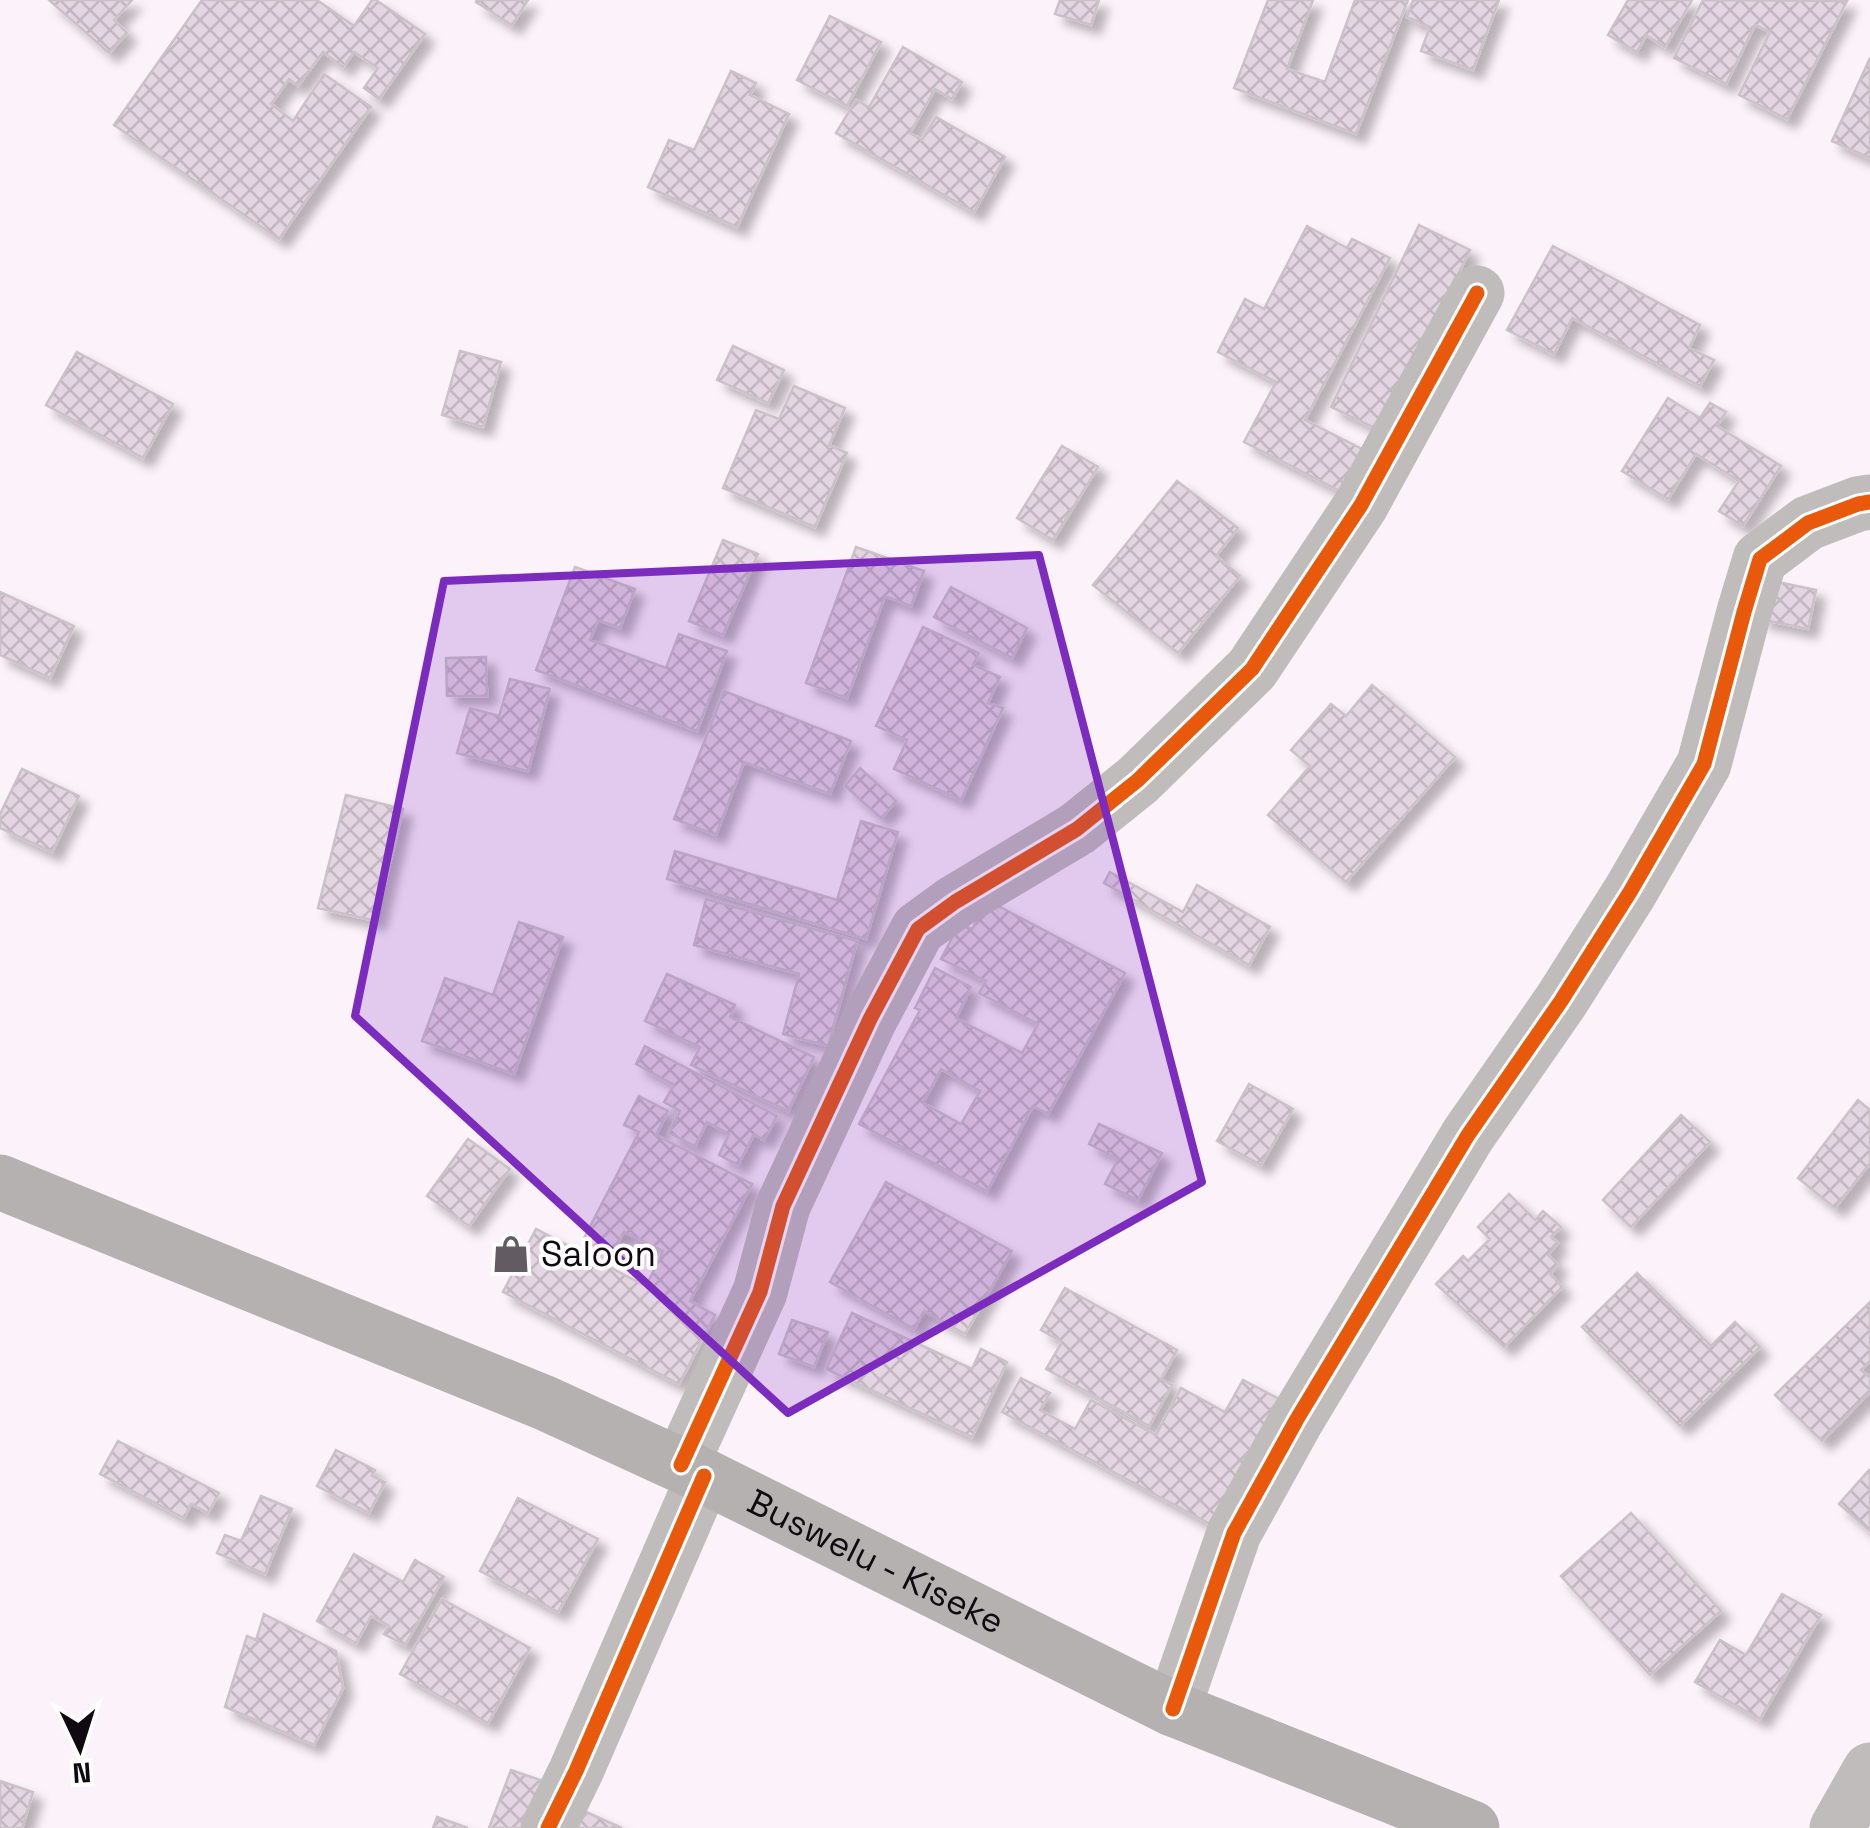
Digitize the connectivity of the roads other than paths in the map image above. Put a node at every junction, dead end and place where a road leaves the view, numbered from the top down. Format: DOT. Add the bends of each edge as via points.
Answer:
graph roads {
  1 [pos="1477,293"];
  2 [pos="1870,502"];
  3 [pos="0,1182"];
  4 [pos="693,1470"];
  5 [pos="1173,1709"];
  6 [pos="1870,1770"];
  7 [pos="548,1828"];
  8 [pos="1472,1828"];
  9 [pos="1838,1828"];
  1 -- 4 [label="street" via="1361,506 1252,669 1077,829 918,928 783,1206 760,1292"];
  2 -- 5 [label="street" via="1808,523 1760,559 1704,764 1297,1419 1234,1533"];
  3 -- 4 [label="main road, Buswelu - Kiseke" via="545,1403"];
  4 -- 5 [label="main road, Buswelu - Kiseke"];
  4 -- 7 [label="street"];
  5 -- 8 [label="main road, Buswelu - Kiseke"];
  6 -- 9 [label="street"];
}
